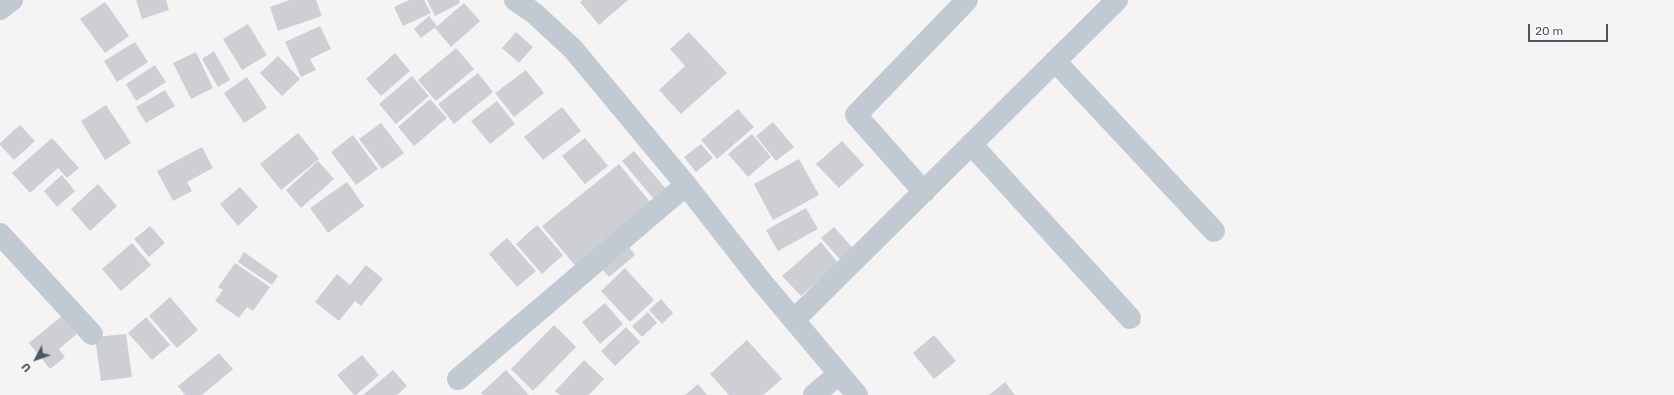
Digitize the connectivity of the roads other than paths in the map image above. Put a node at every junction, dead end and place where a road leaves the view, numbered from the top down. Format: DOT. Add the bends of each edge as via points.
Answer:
graph roads {
  1 [pos="12,0"];
  2 [pos="515,0"];
  3 [pos="968,0"];
  4 [pos="1117,0"];
  5 [pos="0,10"];
  6 [pos="1055,61"];
  7 [pos="971,144"];
  8 [pos="686,185"];
  9 [pos="924,192"];
  10 [pos="1214,231"];
  11 [pos="0,234"];
  12 [pos="1130,318"];
  13 [pos="794,320"];
  14 [pos="92,334"];
  15 [pos="839,374"];
  16 [pos="458,379"];
  17 [pos="814,395"];
  18 [pos="857,395"];
  1 -- 5 [label="street"];
  2 -- 8 [label="street" via="534,13 573,49"];
  3 -- 9 [label="street" via="856,115"];
  4 -- 6 [label="street"];
  6 -- 7 [label="street"];
  6 -- 10 [label="street"];
  7 -- 9 [label="street"];
  7 -- 12 [label="street"];
  8 -- 13 [label="street"];
  8 -- 16 [label="street"];
  9 -- 13 [label="street"];
  11 -- 14 [label="street"];
  13 -- 15 [label="street"];
  15 -- 17 [label="street"];
  15 -- 18 [label="street"];
}
